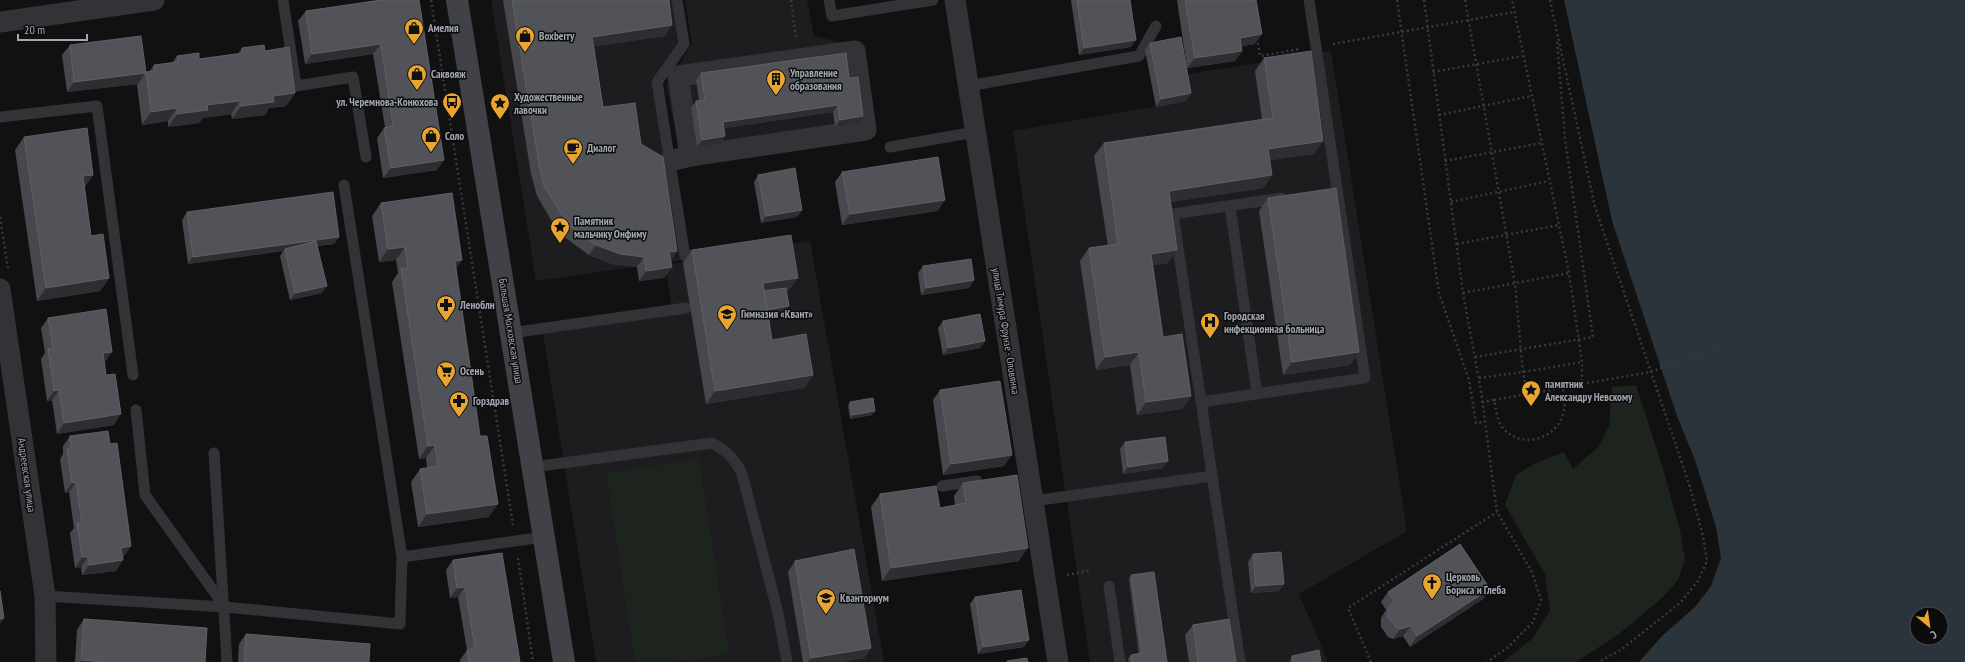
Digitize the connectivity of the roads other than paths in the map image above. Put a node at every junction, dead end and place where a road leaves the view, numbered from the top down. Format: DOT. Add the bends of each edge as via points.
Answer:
graph roads {
  1 [pos="154,0"];
  2 [pos="283,0"];
  3 [pos="457,0"];
  4 [pos="677,0"];
  5 [pos="829,0"];
  6 [pos="933,0"];
  7 [pos="955,0"];
  8 [pos="1309,0"];
  9 [pos="69,6"];
  10 [pos="0,22"];
  11 [pos="1156,26"];
  12 [pos="968,86"];
  13 [pos="0,117"];
  14 [pos="976,132"];
  15 [pos="890,147"];
  16 [pos="690,156"];
  17 [pos="366,157"];
  18 [pos="670,161"];
  19 [pos="344,185"];
  20 [pos="1291,197"];
  21 [pos="1230,206"];
  22 [pos="716,252"];
  23 [pos="0,289"];
  24 [pos="686,308"];
  25 [pos="511,333"];
  26 [pos="133,375"];
  27 [pos="1257,394"];
  28 [pos="1201,402"];
  29 [pos="136,410"];
  30 [pos="214,453"];
  31 [pos="533,467"];
  32 [pos="1212,476"];
  33 [pos="989,479"];
  34 [pos="942,486"];
  35 [pos="1033,502"];
  36 [pos="544,537"];
  37 [pos="402,557"];
  38 [pos="1109,586"];
  39 [pos="45,596"];
  40 [pos="225,607"];
  41 [pos="46,662"];
  42 [pos="227,662"];
  43 [pos="564,662"];
  44 [pos="787,662"];
  45 [pos="1058,662"];
  46 [pos="1120,662"];
  47 [pos="1240,662"];
  1 -- 9 [label="street"];
  2 -- 17 [label="lane" via="296,86 353,78"];
  3 -- 25 [label="main road, Большая Московская улица"];
  4 -- 18 [label="lane" via="684,44 657,82"];
  5 -- 6 [label="lane" via="832,16"];
  7 -- 12 [label="street, улица Тимура Фрунзе - Оловянка"];
  8 -- 27 [label="lane" via="1333,191 1365,378"];
  9 -- 10 [label="street"];
  11 -- 12 [label="lane" via="1139,56"];
  12 -- 14 [label="street, улица Тимура Фрунзе - Оловянка"];
  13 -- 26 [label="lane" via="97,106"];
  14 -- 15 [label="lane"];
  14 -- 35 [label="street, улица Тимура Фрунзе - Оловянка" via="1025,474"];
  16 -- 16 [label="street" via="866,130 854,51 678,76"];
  16 -- 18 [label="street"];
  18 -- 22 [label="lane" via="685,256"];
  19 -- 37 [label="lane"];
  20 -- 21 [label="lane"];
  21 -- 27 [label="lane"];
  21 -- 28 [label="lane" via="1173,214"];
  23 -- 39 [label="street, Андреевская улица"];
  24 -- 25 [label="lane"];
  25 -- 31 [label="main road, Большая Московская улица"];
  27 -- 28 [label="lane"];
  28 -- 32 [label="lane"];
  29 -- 40 [label="lane" via="145,495"];
  30 -- 40 [label="lane"];
  31 -- 36 [label="main road, Большая Московская улица"];
  31 -- 44 [label="lane" via="712,443 726,451 736,461 742,474 778,613"];
  32 -- 35 [label="lane"];
  32 -- 47 [label="lane"];
  33 -- 34 [label="lane"];
  35 -- 45 [label="street, улица Тимура Фрунзе - Оловянка"];
  36 -- 37 [label="lane"];
  36 -- 43 [label="main road, Большая Московская улица"];
  37 -- 40 [label="lane" via="400,624"];
  38 -- 46 [label="lane"];
  39 -- 40 [label="lane"];
  39 -- 41 [label="street, Андреевская улица"];
  40 -- 42 [label="lane"];
}
